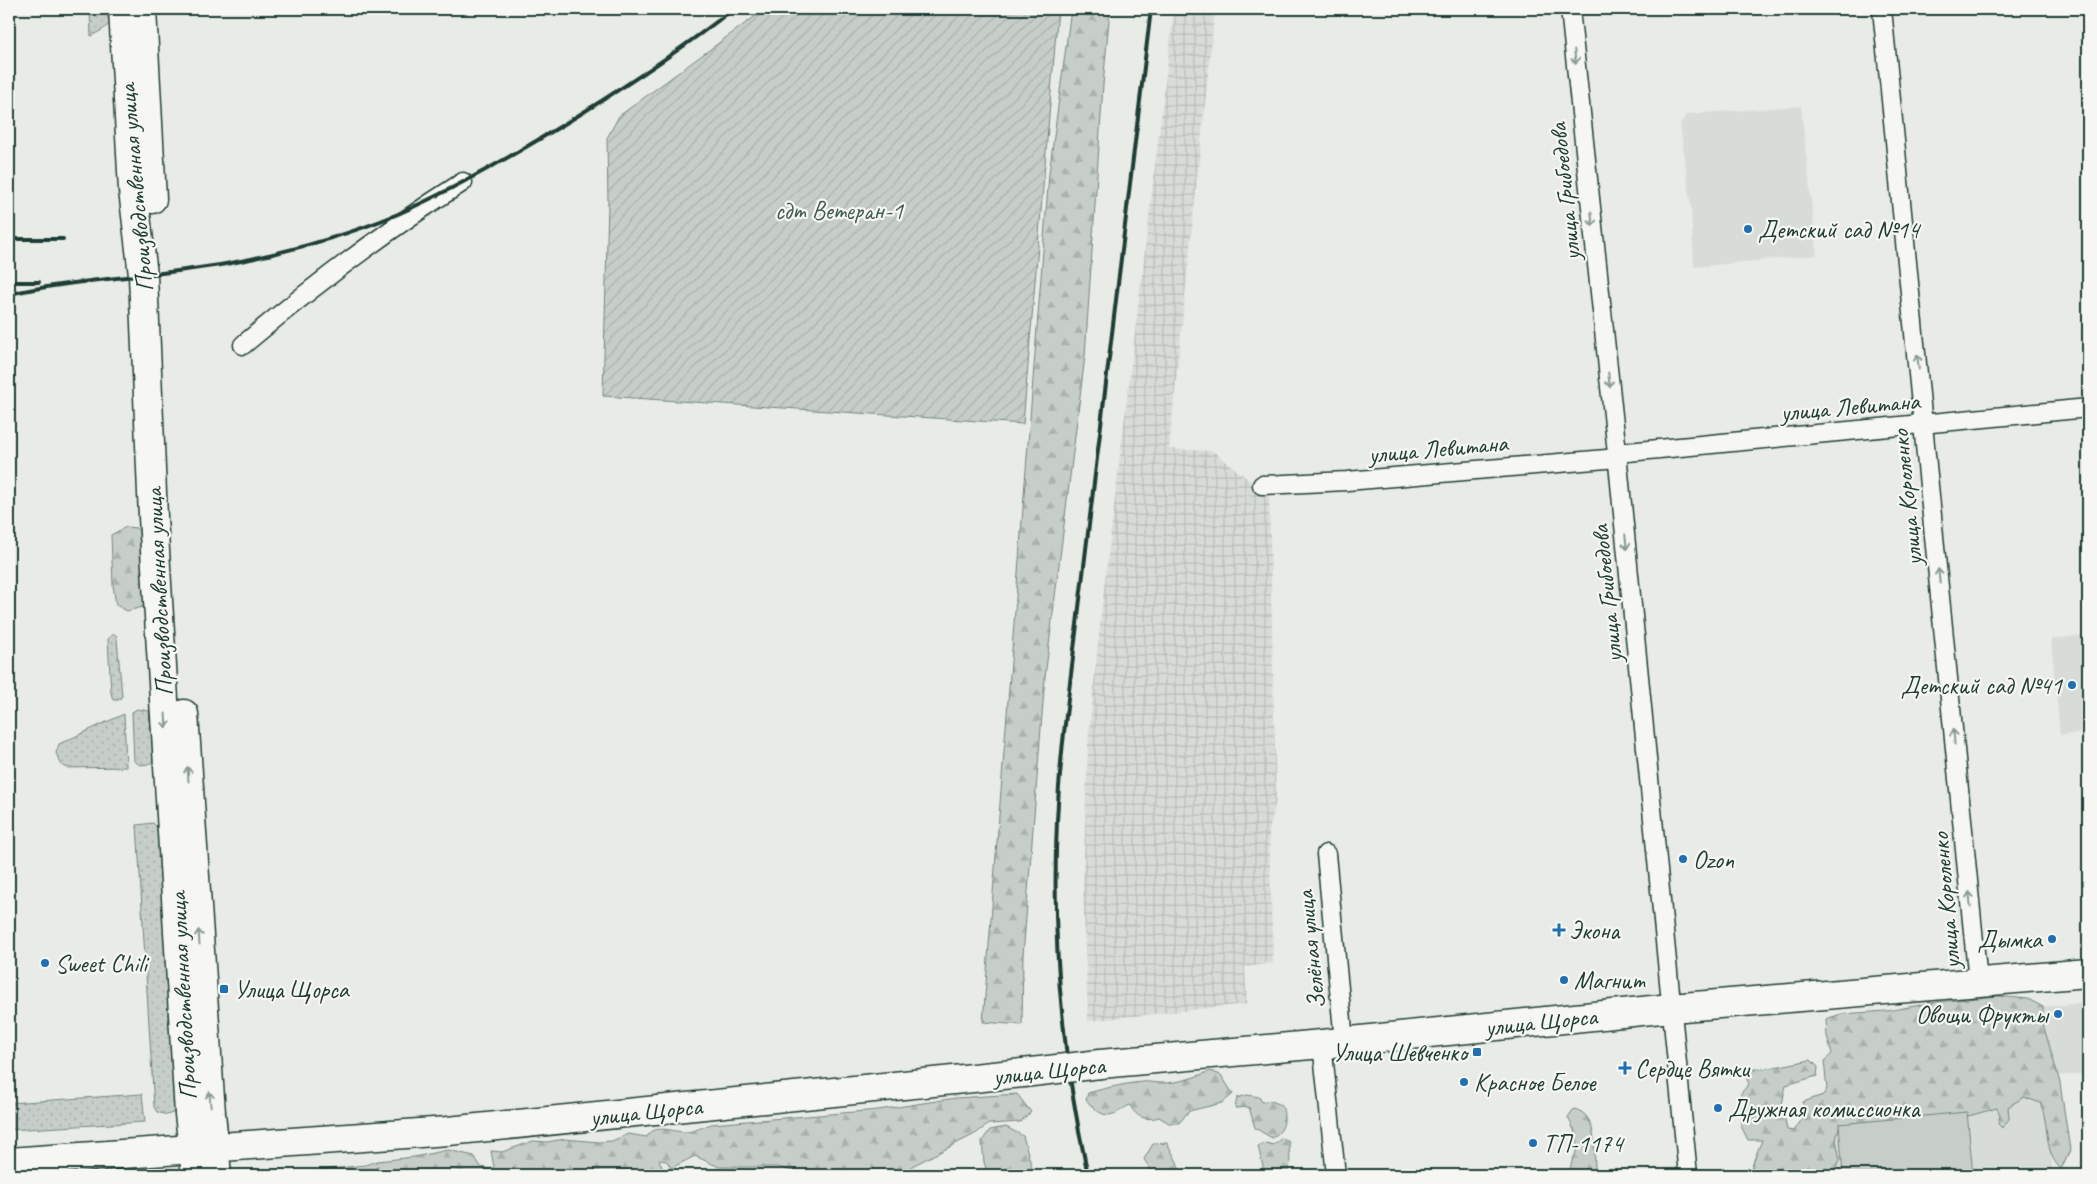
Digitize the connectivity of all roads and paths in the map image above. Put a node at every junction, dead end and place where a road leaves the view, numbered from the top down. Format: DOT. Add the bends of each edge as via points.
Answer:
graph roads {
  1 [pos="123,9"];
  2 [pos="142,9"];
  3 [pos="1570,9"];
  4 [pos="1882,9"];
  5 [pos="134,41"];
  6 [pos="463,182"];
  7 [pos="243,345"];
  8 [pos="2088,408"];
  9 [pos="1924,424"];
  10 [pos="1618,455"];
  11 [pos="1262,485"];
  12 [pos="1326,854"];
  13 [pos="2088,973"];
  14 [pos="1978,982"];
  15 [pos="1671,1008"];
  16 [pos="1333,1042"];
  17 [pos="201,1157"];
  18 [pos="9,1162"];
  19 [pos="217,1175"];
  20 [pos="1336,1175"];
  21 [pos="1688,1175"];
  1 -- 5 [label="main road, Производственная улица"];
  2 -- 5 [label="main road, Производственная улица"];
  3 -- 10 [label="street, улица Грибоедова, one-way"];
  9 -- 4 [label="street, улица Короленко, one-way"];
  5 -- 17 [label="main road, Производственная улица" via="156,282"];
  6 -- 7 [label="street" via="390,229 320,281"];
  8 -- 9 [label="street, улица Левитана"];
  9 -- 10 [label="street, улица Левитана"];
  14 -- 9 [label="street, улица Короленко, one-way"];
  10 -- 11 [label="street, улица Левитана" via="1347,482"];
  10 -- 15 [label="street, улица Грибоедова, one-way"];
  12 -- 16 [label="street, Зелёная улица"];
  13 -- 14 [label="main road, улица Щорса"];
  14 -- 15 [label="main road, улица Щорса"];
  15 -- 16 [label="main road, улица Щорса"];
  15 -- 21 [label="street, улица Грибоедова"];
  16 -- 17 [label="main road, улица Щорса, bridge"];
  16 -- 20 [label="street, Зелёная улица"];
  17 -- 18 [label="main road, улица Щорса"];
  17 -- 19 [label="main road, Производственная улица"];
}
